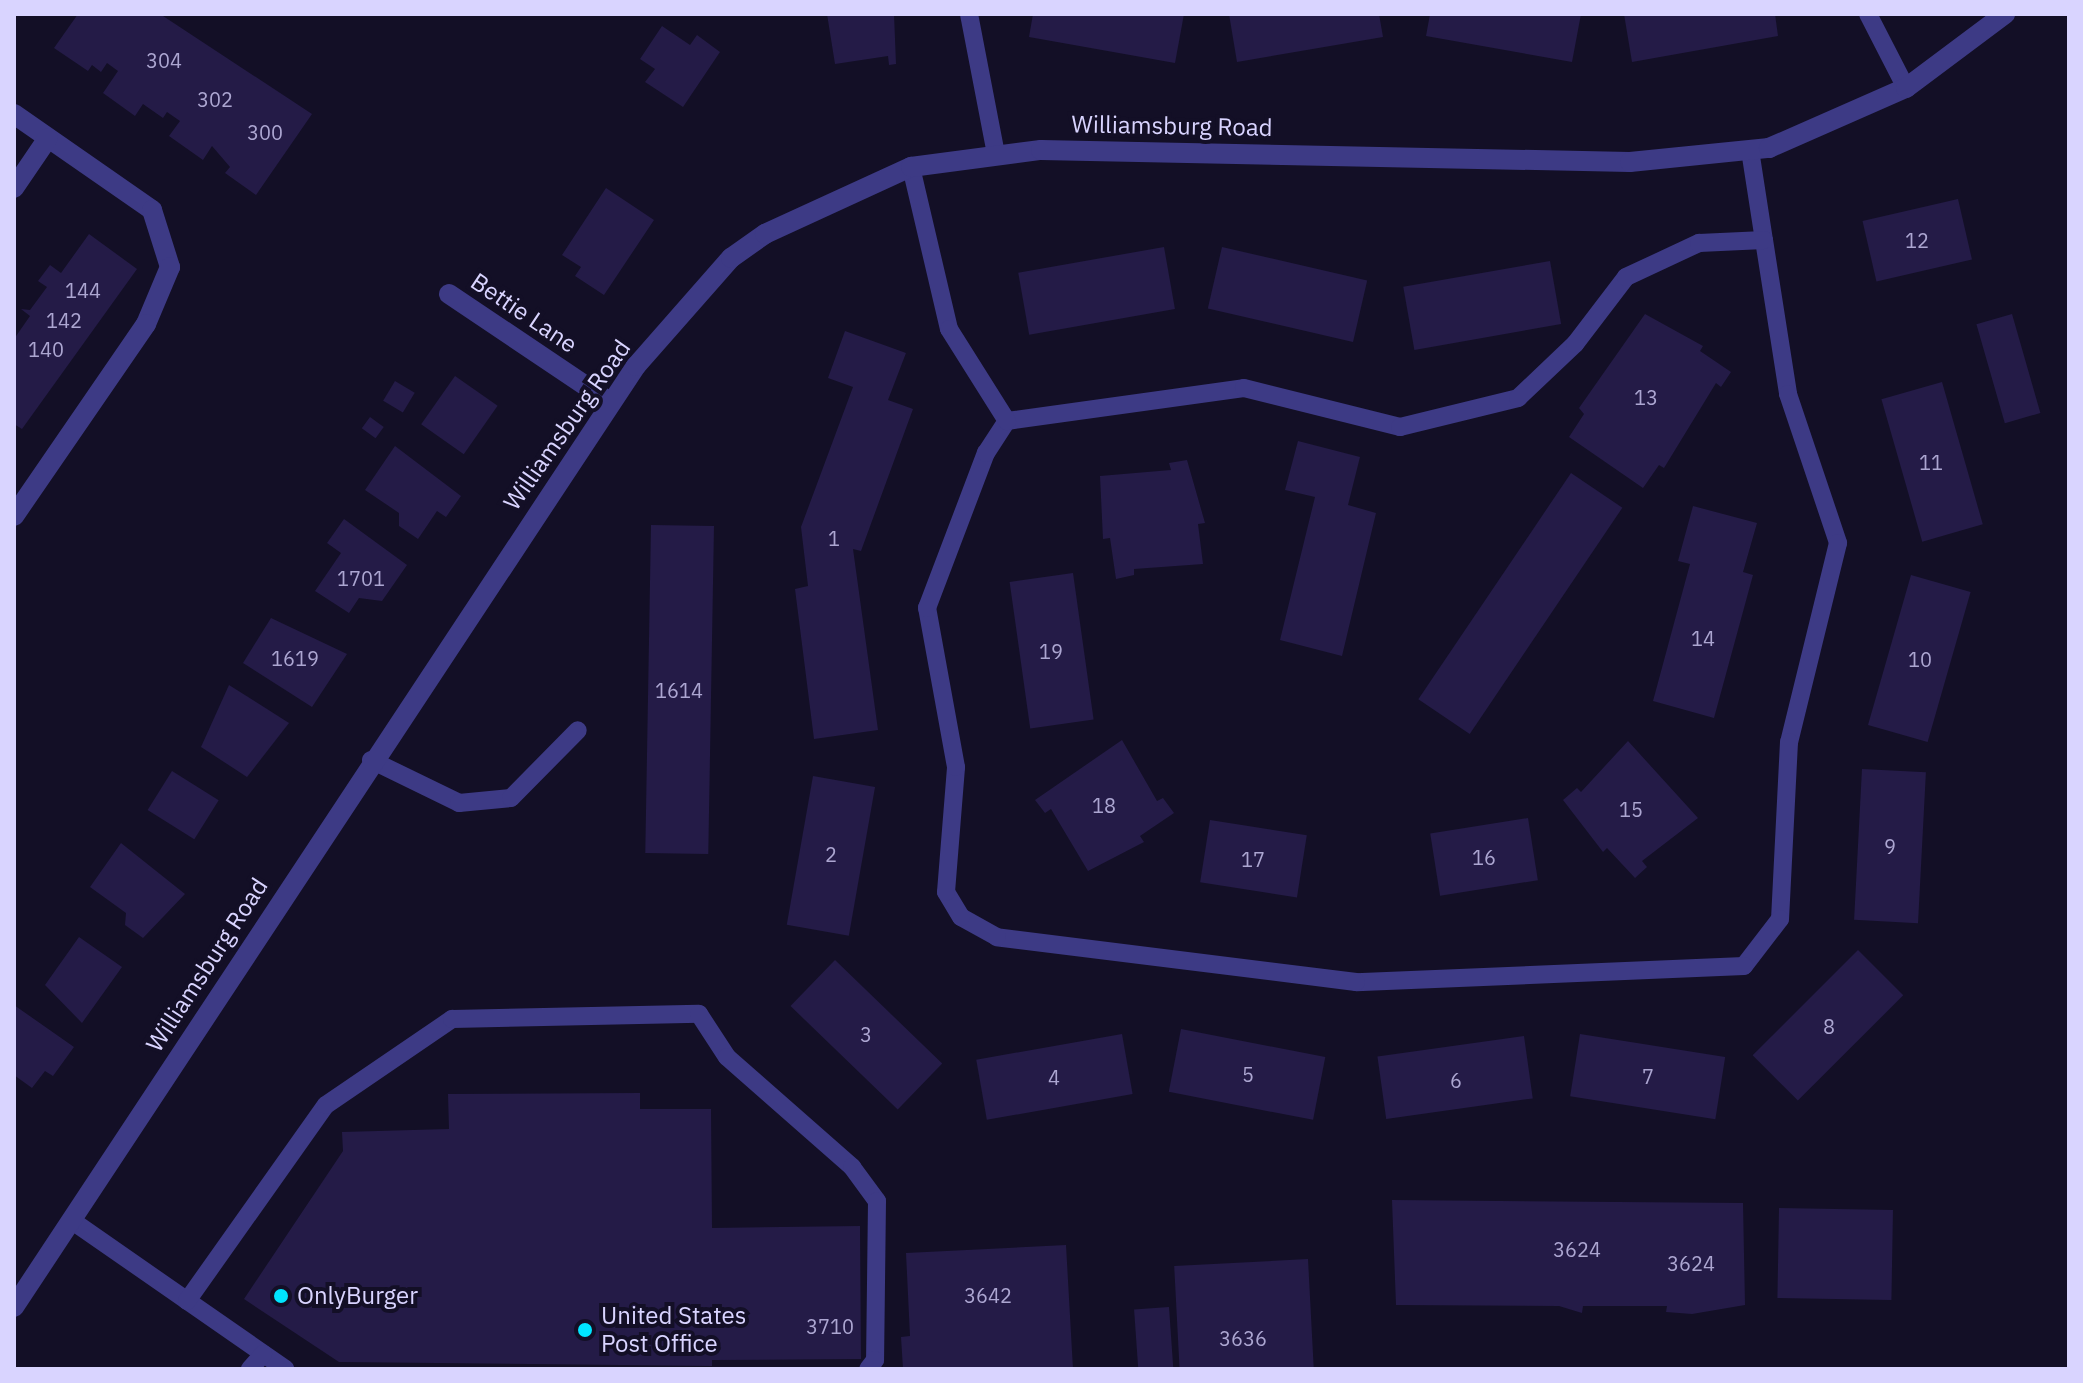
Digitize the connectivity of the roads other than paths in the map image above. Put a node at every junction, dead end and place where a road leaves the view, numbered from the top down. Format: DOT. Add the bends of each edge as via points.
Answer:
graph roads {
  1 [pos="969,14"];
  2 [pos="1868,14"];
  3 [pos="2005,14"];
  4 [pos="1906,88"];
  5 [pos="14,114"];
  6 [pos="48,138"];
  7 [pos="1750,150"];
  8 [pos="996,154"];
  9 [pos="911,167"];
  10 [pos="14,188"];
  11 [pos="1764,240"];
  12 [pos="449,294"];
  13 [pos="611,403"];
  14 [pos="1007,421"];
  15 [pos="14,516"];
  16 [pos="578,730"];
  17 [pos="371,760"];
  18 [pos="71,1220"];
  19 [pos="187,1301"];
  20 [pos="14,1307"];
  21 [pos="263,1354"];
  22 [pos="250,1369"];
  23 [pos="285,1369"];
  24 [pos="868,1369"];
  1 -- 8 [label="lane"];
  2 -- 4 [label="lane"];
  3 -- 4 [label="street, Williamsburg Road"];
  4 -- 7 [label="street, Williamsburg Road" via="1796,141"];
  5 -- 6 [label="street"];
  6 -- 10 [label="street"];
  6 -- 15 [label="street" via="152,210 170,267 146,324"];
  7 -- 8 [label="street, Williamsburg Road" via="1630,162"];
  7 -- 11 [label="lane"];
  8 -- 9 [label="street, Williamsburg Road"];
  9 -- 13 [label="street, Williamsburg Road" via="811,208 731,258"];
  9 -- 14 [label="lane" via="949,329"];
  11 -- 14 [label="lane" via="1699,243 1626,277 1575,344 1518,398 1400,427 1244,388"];
  11 -- 14 [label="lane" via="1788,394 1838,543 1789,742 1780,919 1744,966 1356,982 997,937 961,917 946,892 956,767 927,608 986,453"];
  12 -- 13 [label="street, Bettie Lane"];
  13 -- 17 [label="street, Williamsburg Road"];
  16 -- 17 [label="lane" via="511,798 459,803"];
  17 -- 18 [label="street, Williamsburg Road"];
  18 -- 19 [label="lane"];
  18 -- 20 [label="street, Williamsburg Road"];
  19 -- 21 [label="lane"];
  19 -- 24 [label="lane" via="326,1105 440,1025 452,1019 699,1014 727,1057 852,1167 877,1201 875,1360"];
  21 -- 22 [label="lane"];
  21 -- 23 [label="lane"];
}
